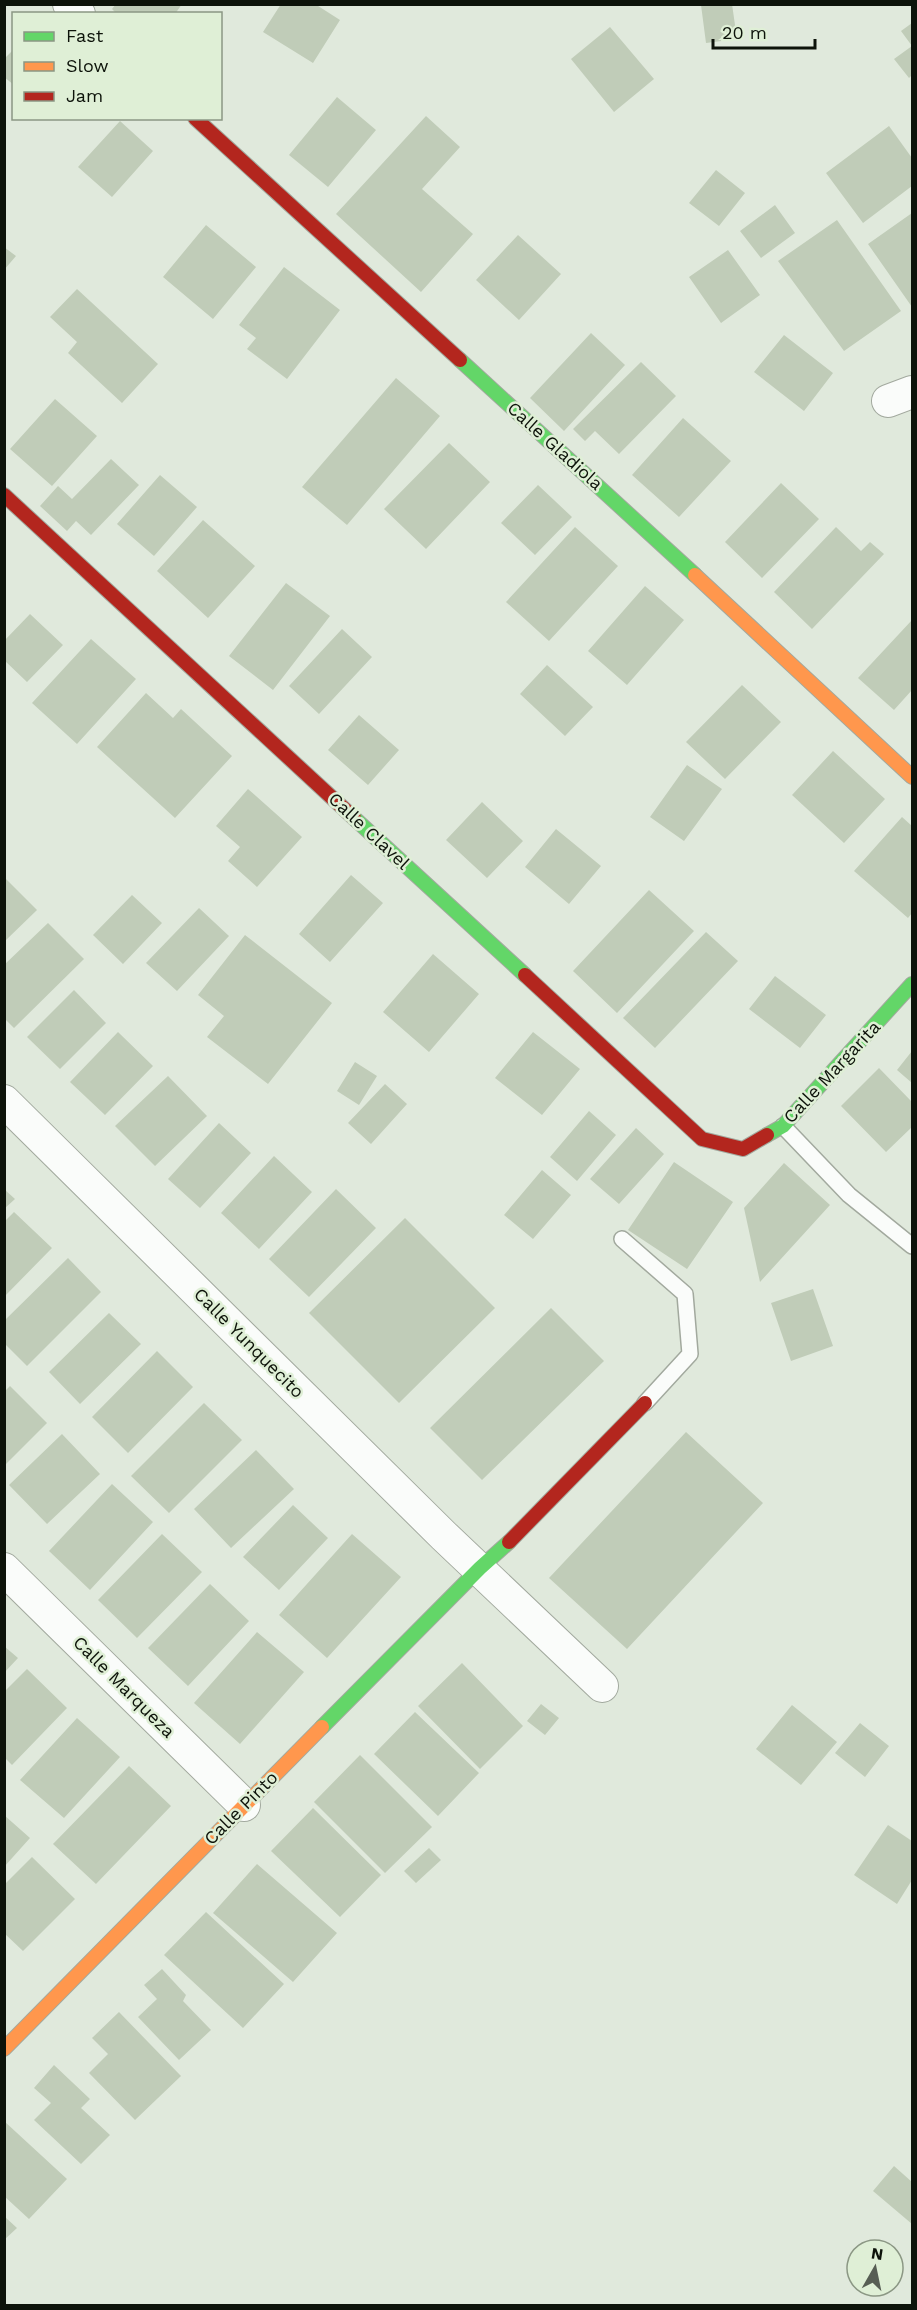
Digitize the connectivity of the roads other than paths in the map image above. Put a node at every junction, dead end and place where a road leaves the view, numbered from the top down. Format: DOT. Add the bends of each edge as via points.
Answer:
graph roads {
  1 [pos="197,120"];
  2 [pos="4,495"];
  3 [pos="912,777"];
  4 [pos="912,984"];
  5 [pos="4,1101"];
  6 [pos="783,1126"];
  7 [pos="743,1149"];
  8 [pos="622,1239"];
  9 [pos="912,1246"];
  10 [pos="645,1403"];
  11 [pos="4,1569"];
  12 [pos="488,1576"];
  13 [pos="602,1686"];
  14 [pos="244,1805"];
  15 [pos="9,2036"];
  1 -- 3 [label="street, Calle Gladiola"];
  2 -- 7 [label="street, Calle Clavel" via="702,1139"];
  4 -- 6 [label="street, Calle Margarita"];
  5 -- 12 [label="street, Calle Yunquecito"];
  6 -- 7 [label="street, Calle Margarita"];
  6 -- 9 [label="lane" via="849,1195"];
  8 -- 10 [label="lane" via="686,1294 690,1354"];
  10 -- 12 [label="street, Calle Pinto" via="505,1546"];
  11 -- 14 [label="street, Calle Marqueza"];
  12 -- 13 [label="street"];
  12 -- 14 [label="street, Calle Pinto"];
  14 -- 15 [label="street, Calle Pinto"];
}
